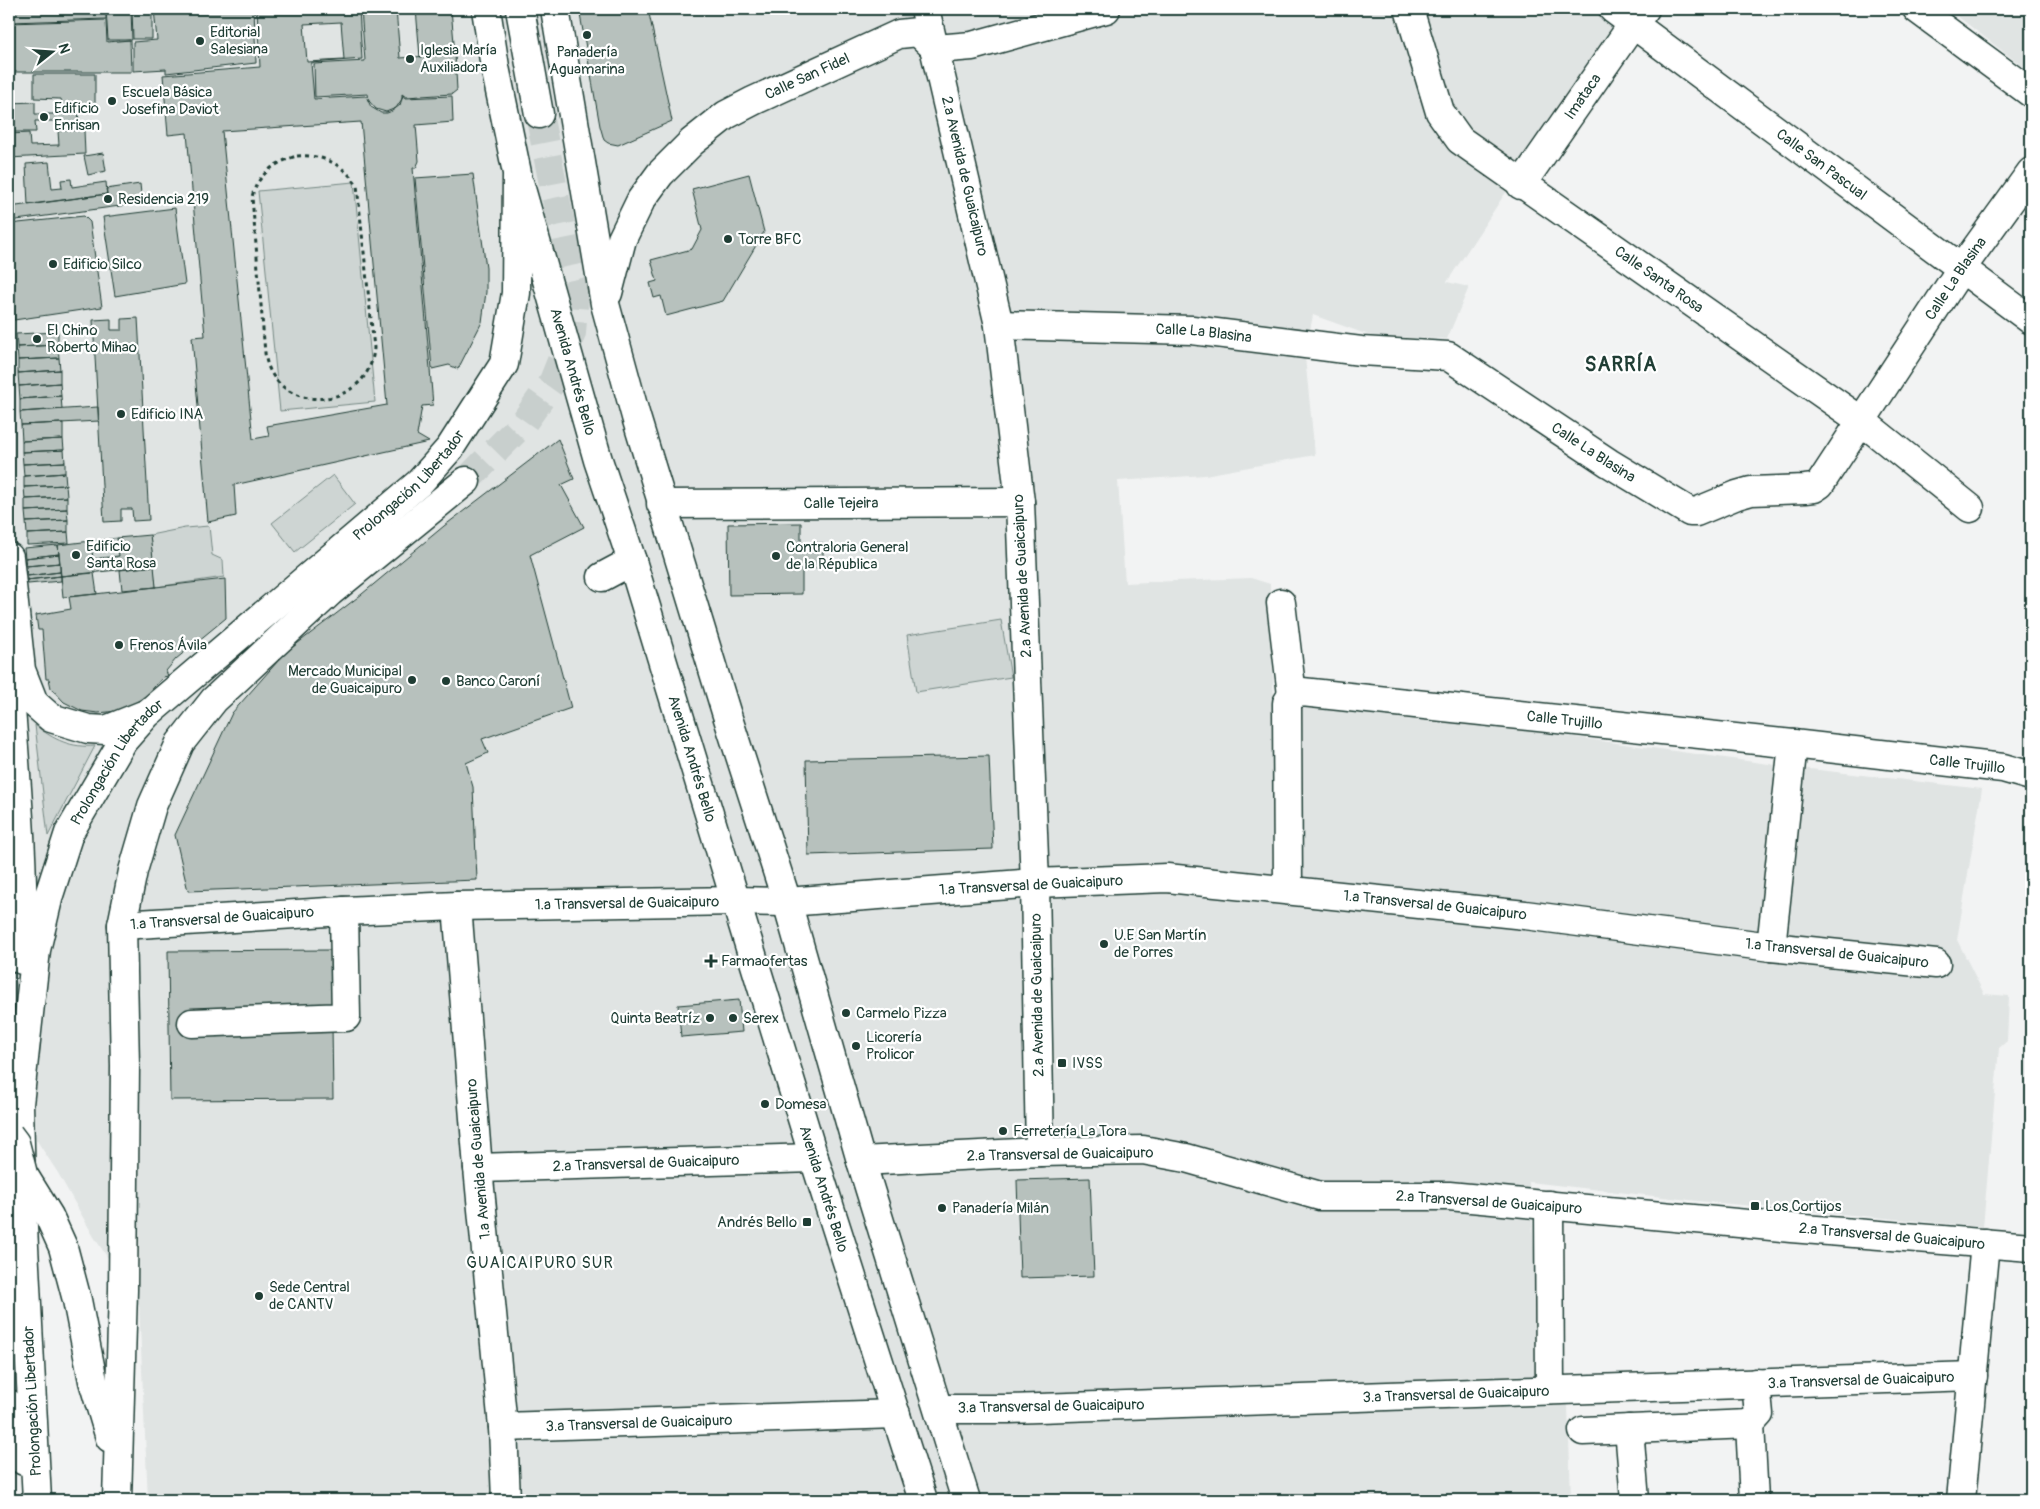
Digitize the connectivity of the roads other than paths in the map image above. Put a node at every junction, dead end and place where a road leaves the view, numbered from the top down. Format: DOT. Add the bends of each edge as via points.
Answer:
graph roads {
  1 [pos="486,9"];
  2 [pos="520,9"];
  3 [pos="555,9"];
  4 [pos="925,9"];
  5 [pos="1106,9"];
  6 [pos="1409,9"];
  7 [pos="1917,9"];
  8 [pos="1630,14"];
  9 [pos="936,49"];
  10 [pos="2031,93"];
  11 [pos="539,114"];
  12 [pos="2031,172"];
  13 [pos="517,173"];
  14 [pos="1521,185"];
  15 [pos="1961,269"];
  16 [pos="605,304"];
  17 [pos="2031,320"];
  18 [pos="999,325"];
  19 [pos="1863,422"];
  20 [pos="466,481"];
  21 [pos="1020,502"];
  22 [pos="662,504"];
  23 [pos="1970,508"];
  24 [pos="9,557"];
  25 [pos="632,561"];
  26 [pos="602,577"];
  27 [pos="1281,603"];
  28 [pos="9,684"];
  29 [pos="1292,695"];
  30 [pos="147,714"];
  31 [pos="1794,744"];
  32 [pos="2031,776"];
  33 [pos="1035,883"];
  34 [pos="1288,890"];
  35 [pos="736,901"];
  36 [pos="787,902"];
  37 [pos="457,906"];
  38 [pos="344,911"];
  39 [pos="122,925"];
  40 [pos="1771,947"];
  41 [pos="1936,964"];
  42 [pos="192,1023"];
  43 [pos="19,1104"];
  44 [pos="9,1136"];
  45 [pos="1040,1152"];
  46 [pos="814,1158"];
  47 [pos="861,1161"];
  48 [pos="478,1168"];
  49 [pos="16,1171"];
  50 [pos="1549,1205"];
  51 [pos="1985,1243"];
  52 [pos="2031,1247"];
  53 [pos="1973,1376"];
  54 [pos="1756,1383"];
  55 [pos="1550,1390"];
  56 [pos="9,1404"];
  57 [pos="939,1409"];
  58 [pos="896,1414"];
  59 [pos="1750,1424"];
  60 [pos="502,1427"];
  61 [pos="1629,1429"];
  62 [pos="1583,1431"];
  63 [pos="117,1458"];
  64 [pos="36,1496"];
  65 [pos="117,1500"];
  66 [pos="506,1500"];
  67 [pos="923,1500"];
  68 [pos="966,1500"];
  69 [pos="1635,1500"];
  70 [pos="1754,1500"];
  71 [pos="1961,1500"];
  1 -- 13 [label="street, Avenida Andrés Bello"];
  2 -- 11 [label="street"];
  3 -- 16 [label="street"];
  4 -- 9 [label="street, 2.ª Avenida de Guaicaipuro"];
  5 -- 9 [label="street" via="972,46"];
  6 -- 14 [label="street, Calle Santa Rosa" via="1440,112 1460,140"];
  7 -- 10 [label="street"];
  8 -- 14 [label="street, Imataca"];
  8 -- 15 [label="street, Calle San Pascual"];
  9 -- 16 [label="street, Calle San Fidel" via="918,32 899,34 726,115 692,142 640,200 622,239"];
  9 -- 18 [label="street, 2.ª Avenida de Guaicaipuro"];
  12 -- 15 [label="street, Calle La Blasina"];
  13 -- 25 [label="street, Avenida Andrés Bello" via="598,460"];
  13 -- 30 [label="street, Prolongación Libertador" via="516,293 504,364 450,448 419,483"];
  14 -- 19 [label="street, Calle Santa Rosa"];
  15 -- 17 [label="street, Calle San Pascual"];
  15 -- 19 [label="street, Calle La Blasina"];
  16 -- 22 [label="street"];
  18 -- 19 [label="street, Calle La Blasina" via="1192,330 1361,351 1448,356 1609,463 1690,512 1702,511 1750,491 1814,488"];
  18 -- 21 [label="street, 2.ª Avenida de Guaicaipuro"];
  19 -- 23 [label="street, Calle Santa Rosa"];
  20 -- 39 [label="street, Prolongación Libertador" via="330,592 214,700 180,743 152,806 133,871"];
  21 -- 22 [label="street, Calle Tejeira"];
  21 -- 33 [label="street, 2.ª Avenida de Guaicaipuro"];
  22 -- 36 [label="street"];
  24 -- 30 [label="street" via="20,670 34,702 51,718 88,729 106,730"];
  25 -- 26 [label="street"];
  25 -- 35 [label="street, Avenida Andrés Bello"];
  27 -- 29 [label="street"];
  28 -- 43 [label="street" via="22,900"];
  29 -- 31 [label="street, Calle Trujillo" via="1302,692"];
  29 -- 34 [label="street" via="1287,703"];
  30 -- 43 [label="street, Prolongación Libertador" via="123,741 66,842 36,950"];
  31 -- 32 [label="street, Calle Trujillo" via="2003,768"];
  31 -- 40 [label="street"];
  33 -- 34 [label="street, 1.ª Transversal de Guaicaipuro" via="1167,878"];
  33 -- 36 [label="street, 1.ª Transversal de Guaicaipuro"];
  33 -- 45 [label="street, 2.ª Avenida de Guaicaipuro"];
  34 -- 40 [label="street, 1.ª Transversal de Guaicaipuro" via="1525,915"];
  35 -- 36 [label="street, 1.ª Transversal de Guaicaipuro"];
  35 -- 37 [label="street, 1.ª Transversal de Guaicaipuro"];
  35 -- 46 [label="street, Avenida Andrés Bello"];
  36 -- 47 [label="street"];
  37 -- 38 [label="street, 1.ª Transversal de Guaicaipuro"];
  37 -- 48 [label="street, 1.ª Avenida de Guaicaipuro"];
  38 -- 39 [label="street, 1.ª Transversal de Guaicaipuro"];
  38 -- 42 [label="street" via="346,1017"];
  39 -- 63 [label="street, Prolongación Libertador" via="123,1290"];
  40 -- 41 [label="street, 1.ª Transversal de Guaicaipuro"];
  43 -- 64 [label="street, Prolongación Libertador"];
  44 -- 49 [label="street, bridge" via="14,1143"];
  45 -- 47 [label="street, 2.ª Transversal de Guaicaipuro"];
  45 -- 50 [label="street, 2.ª Transversal de Guaicaipuro" via="1143,1150 1186,1158 1320,1196 1435,1196"];
  46 -- 48 [label="street, 2.ª Transversal de Guaicaipuro"];
  46 -- 58 [label="street, Avenida Andrés Bello"];
  47 -- 57 [label="street"];
  48 -- 60 [label="street, 1.ª Avenida de Guaicaipuro"];
  49 -- 63 [label="street" via="49,1216 64,1246 93,1381"];
  50 -- 51 [label="street, 2.ª Transversal de Guaicaipuro"];
  50 -- 55 [label="street"];
  51 -- 52 [label="street, 2.ª Transversal de Guaicaipuro"];
  51 -- 53 [label="street"];
  53 -- 54 [label="street, 3.ª Transversal de Guaicaipuro"];
  53 -- 71 [label="street"];
  54 -- 55 [label="street, 3.ª Transversal de Guaicaipuro"];
  54 -- 59 [label="street" via="1759,1414"];
  55 -- 57 [label="street, 3.ª Transversal de Guaicaipuro"];
  56 -- 64 [label="street"];
  57 -- 68 [label="street"];
  58 -- 60 [label="street, 3.ª Transversal de Guaicaipuro"];
  58 -- 67 [label="street, Avenida Andrés Bello"];
  59 -- 61 [label="street"];
  59 -- 70 [label="street"];
  60 -- 66 [label="street, 1.ª Avenida de Guaicaipuro"];
  61 -- 62 [label="street"];
  61 -- 69 [label="street"];
  63 -- 65 [label="street, Prolongación Libertador"];
}
